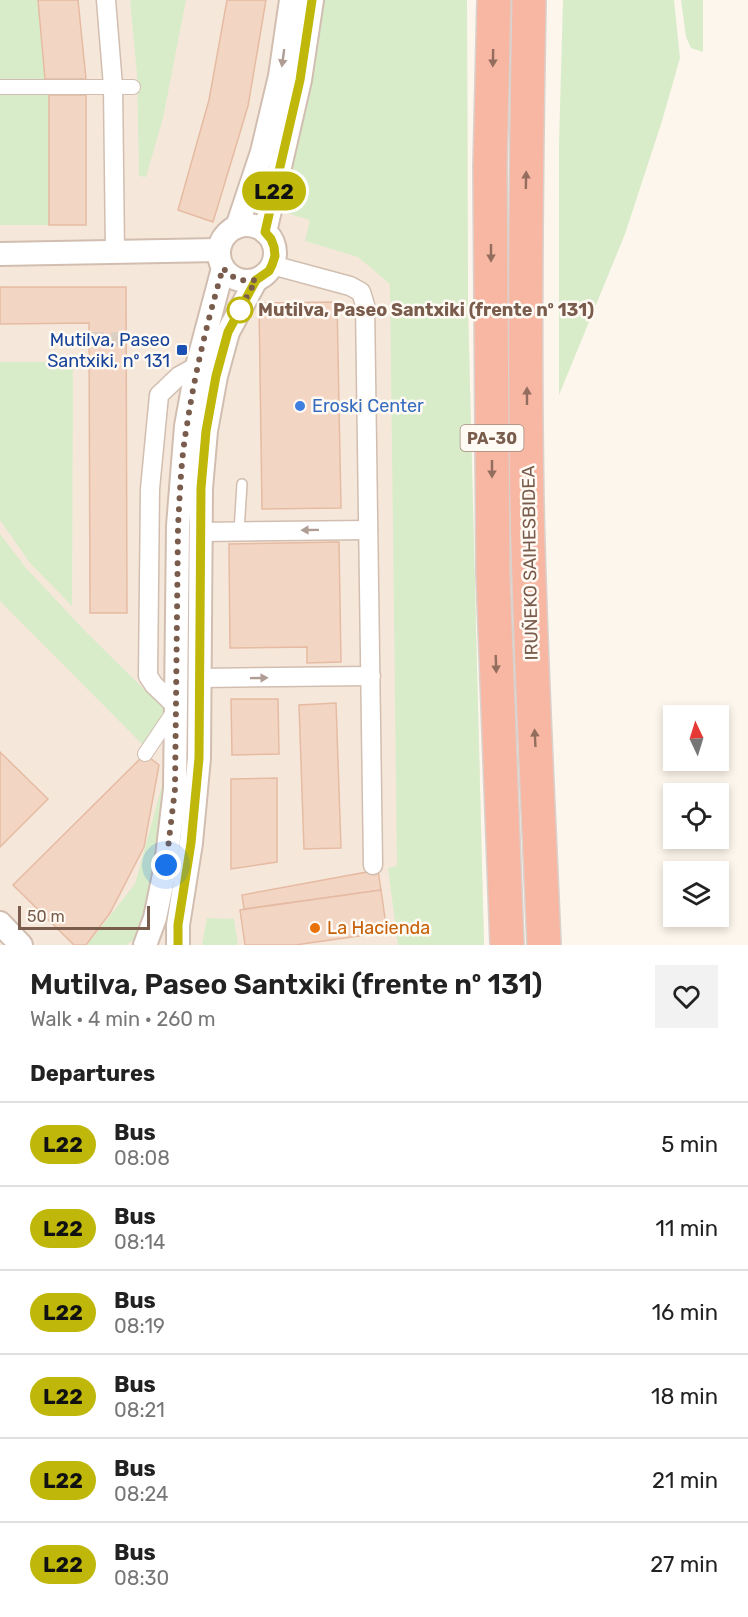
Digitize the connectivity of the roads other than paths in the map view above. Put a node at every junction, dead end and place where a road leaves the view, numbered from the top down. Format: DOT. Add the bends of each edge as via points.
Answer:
graph roads {
  1 [pos="106,0"];
  2 [pos="291,0"];
  3 [pos="312,0"];
  4 [pos="494,0"];
  5 [pos="529,0"];
  6 [pos="0,87"];
  7 [pos="113,87"];
  8 [pos="133,87"];
  9 [pos="237,227"];
  10 [pos="265,232"];
  11 [pos="114,252"];
  12 [pos="0,254"];
  13 [pos="221,259"];
  14 [pos="264,272"];
  15 [pos="197,366"];
  16 [pos="242,484"];
  17 [pos="368,530"];
  18 [pos="239,531"];
  19 [pos="200,532"];
  20 [pos="371,676"];
  21 [pos="200,678"];
  22 [pos="177,707"];
  23 [pos="145,754"];
  24 [pos="538,796"];
  25 [pos="373,865"];
  26 [pos="504,876"];
  27 [pos="0,923"];
  28 [pos="21,945"];
  29 [pos="145,945"];
  30 [pos="178,945"];
  31 [pos="501,945"];
  32 [pos="507,945"];
  33 [pos="544,945"];
  34 [pos="555,945"];
  1 -- 7 [label="street"];
  2 -- 9 [label="street, one-way" via="280,76 262,152"];
  3 -- 10 [label="street" via="300,80"];
  4 -- 26 [label="highway, IRUÑEKO SAIHESBIDEA / PA-30, one-way" via="490,168 493,550"];
  24 -- 5 [label="highway, IRUÑEKO SAIHESBIDEA / PA-30, one-way" via="527,491 525,182"];
  6 -- 7 [label="street"];
  7 -- 8 [label="street"];
  7 -- 11 [label="street"];
  9 -- 10 [label="street" via="251,226"];
  9 -- 13 [label="street" via="225,237"];
  10 -- 14 [label="street" via="275,256"];
  11 -- 12 [label="street"];
  11 -- 13 [label="street"];
  13 -- 14 [label="street" via="229,275 237,280 247,281"];
  13 -- 15 [label="street"];
  14 -- 17 [label="street" via="350,286 361,292 365,305"];
  14 -- 19 [label="street" via="228,332 216,376 206,431"];
  15 -- 22 [label="street" via="186,426 179,516"];
  15 -- 22 [label="street" via="159,394 150,489 148,676"];
  16 -- 18 [label="lane"];
  17 -- 18 [label="street, one-way"];
  17 -- 20 [label="street"];
  18 -- 19 [label="street"];
  19 -- 21 [label="street"];
  21 -- 20 [label="street, one-way"];
  20 -- 25 [label="street"];
  21 -- 30 [label="street" via="196,800"];
  22 -- 23 [label="street"];
  22 -- 29 [label="street" via="175,789 168,844 155,918"];
  24 -- 33 [label="highway, IRUÑEKO SAIHESBIDEA / PA-30"];
  24 -- 34 [label="highway"];
  26 -- 31 [label="highway"];
  26 -- 32 [label="highway, IRUÑEKO SAIHESBIDEA / PA-30"];
  27 -- 28 [label="street"];
}
